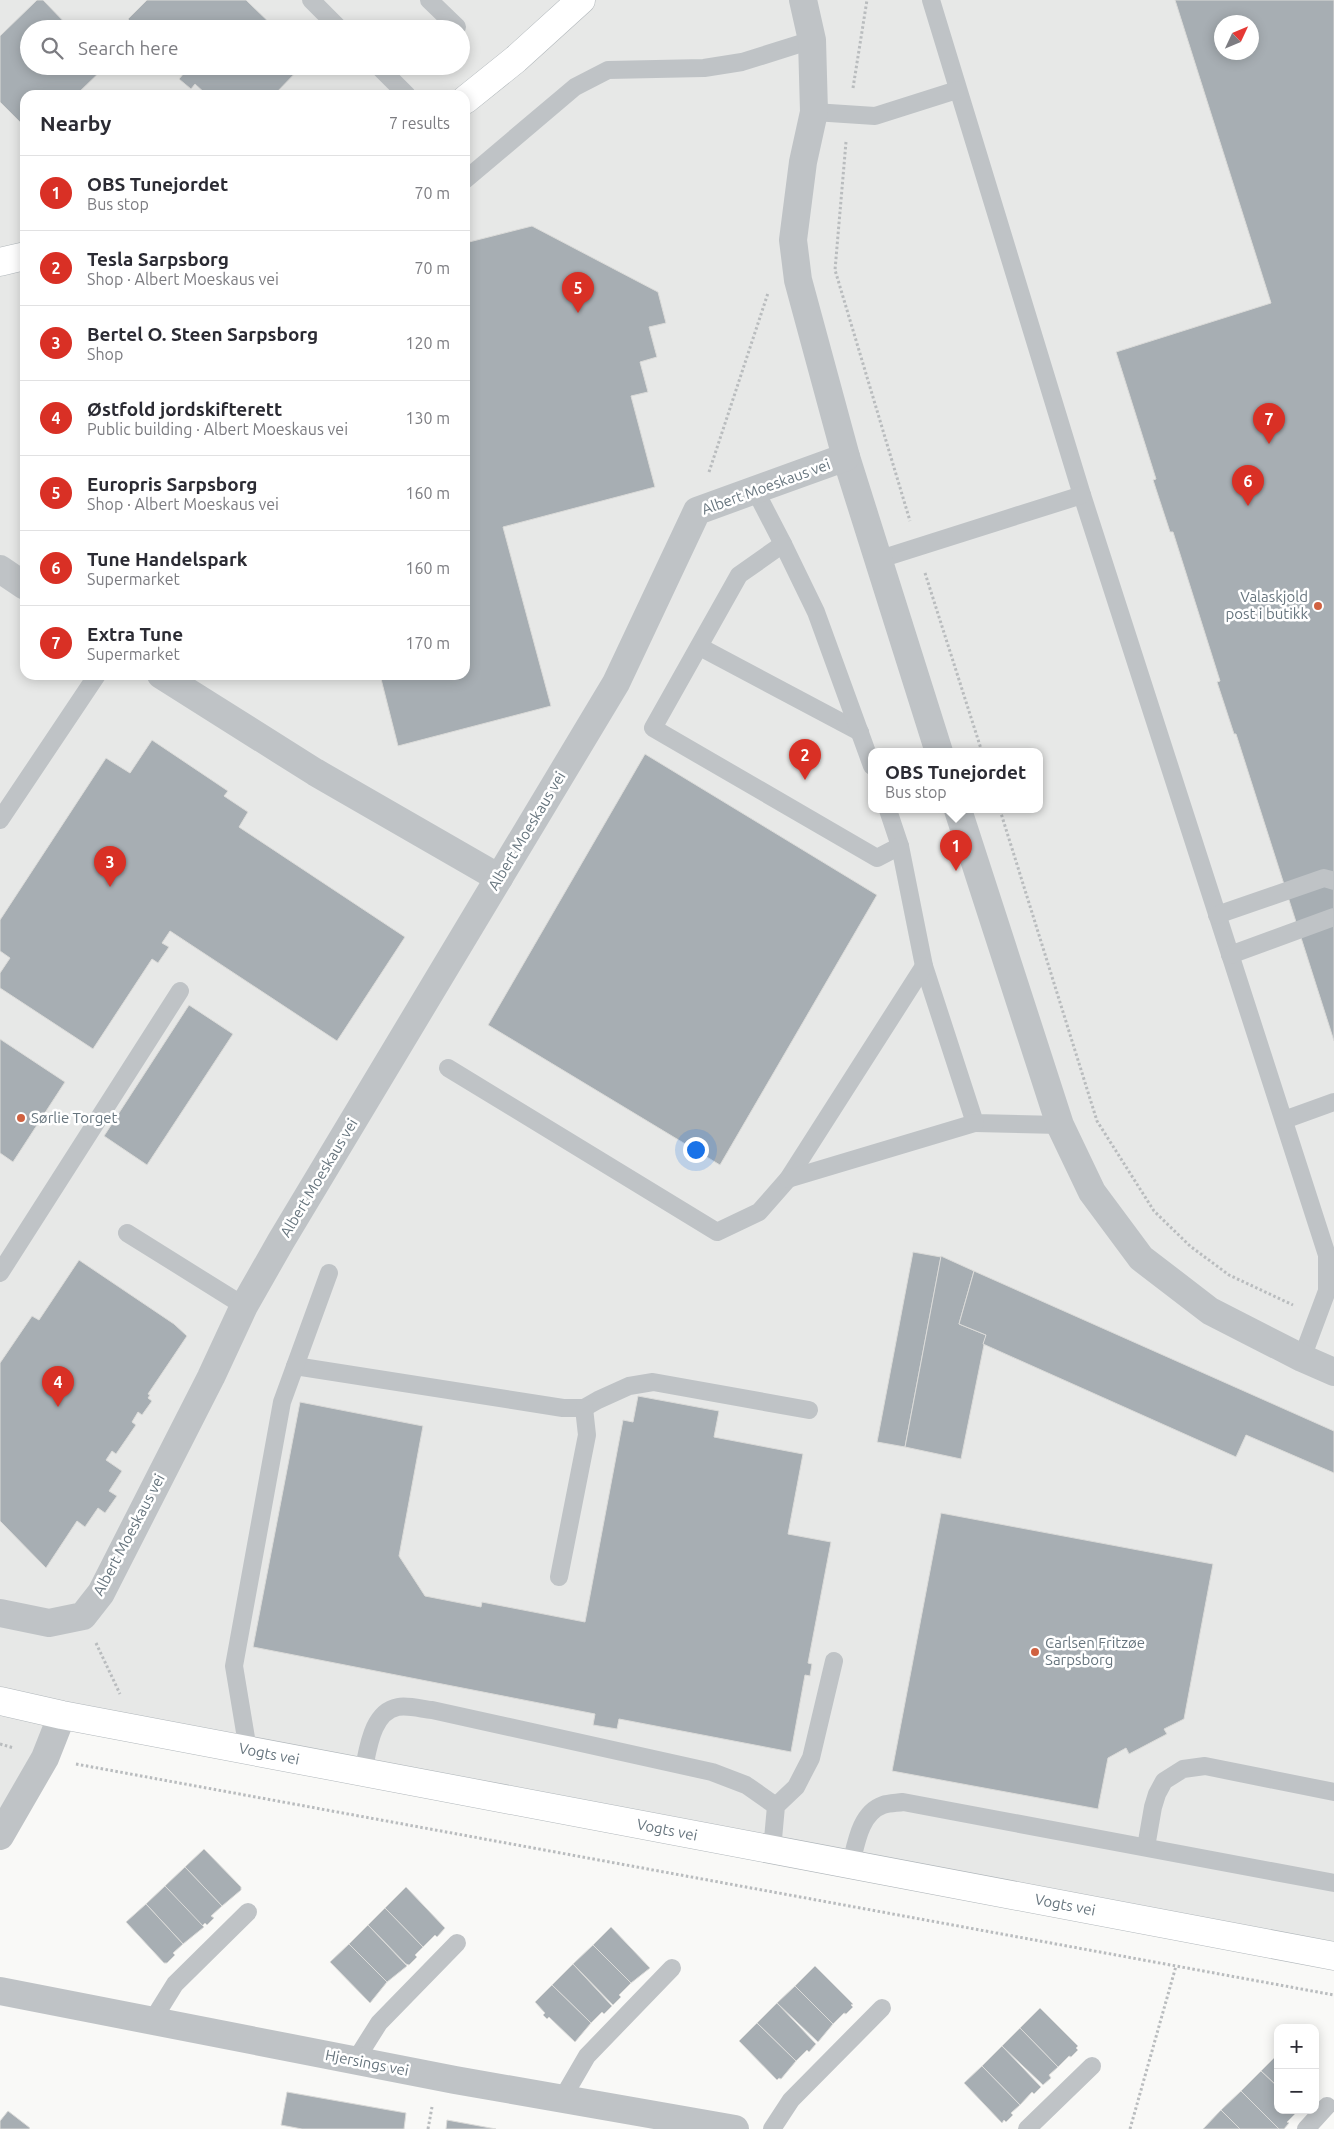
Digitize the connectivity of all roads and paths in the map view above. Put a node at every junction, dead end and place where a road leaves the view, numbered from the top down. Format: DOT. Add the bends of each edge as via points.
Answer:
graph roads {
  1 [pos="310,0"];
  2 [pos="429,0"];
  3 [pos="581,0"];
  4 [pos="803,0"];
  5 [pos="867,0"];
  6 [pos="930,0"];
  7 [pos="331,20"];
  8 [pos="450,20"];
  9 [pos="812,40"];
  10 [pos="387,75"];
  11 [pos="402,90"];
  12 [pos="957,90"];
  13 [pos="470,96"];
  14 [pos="814,112"];
  15 [pos="849,115"];
  16 [pos="470,176"];
  17 [pos="20,257"];
  18 [pos="0,262"];
  19 [pos="835,270"];
  20 [pos="798,280"];
  21 [pos="846,457"];
  22 [pos="755,490"];
  23 [pos="1082,495"];
  24 [pos="697,511"];
  25 [pos="783,544"];
  26 [pos="918,549"];
  27 [pos="878,560"];
  28 [pos="0,569"];
  29 [pos="20,583"];
  30 [pos="700,646"];
  31 [pos="94,680"];
  32 [pos="169,680"];
  33 [pos="860,732"];
  34 [pos="938,748"];
  35 [pos="981,748"];
  36 [pos="868,755"];
  37 [pos="889,813"];
  38 [pos="959,813"];
  39 [pos="1001,813"];
  40 [pos="0,820"];
  41 [pos="900,846"];
  42 [pos="499,878"];
  43 [pos="1334,881"];
  44 [pos="1217,914"];
  45 [pos="1334,917"];
  46 [pos="1230,954"];
  47 [pos="924,966"];
  48 [pos="180,991"];
  49 [pos="448,1068"];
  50 [pos="1334,1102"];
  51 [pos="1284,1120"];
  52 [pos="975,1123"];
  53 [pos="1060,1125"];
  54 [pos="788,1179"];
  55 [pos="127,1233"];
  56 [pos="0,1273"];
  57 [pos="329,1274"];
  58 [pos="244,1306"];
  59 [pos="1318,1316"];
  60 [pos="1302,1358"];
  61 [pos="295,1366"];
  62 [pos="1334,1372"];
  63 [pos="584,1408"];
  64 [pos="810,1410"];
  65 [pos="559,1576"];
  66 [pos="0,1612"];
  67 [pos="83,1616"];
  68 [pos="834,1661"];
  69 [pos="0,1701"];
  70 [pos="62,1715"];
  71 [pos="136,1729"];
  72 [pos="0,1744"];
  73 [pos="248,1750"];
  74 [pos="45,1758"];
  75 [pos="363,1772"];
  76 [pos="1334,1792"];
  77 [pos="776,1806"];
  78 [pos="0,1836"];
  79 [pos="1146,1847"];
  80 [pos="772,1850"];
  81 [pos="852,1864"];
  82 [pos="1334,1883"];
  83 [pos="248,1912"];
  84 [pos="457,1943"];
  85 [pos="1333,1950"];
  86 [pos="1176,1966"];
  87 [pos="672,1968"];
  88 [pos="0,1991"];
  89 [pos="1334,1995"];
  90 [pos="882,2008"];
  91 [pos="152,2021"];
  92 [pos="355,2061"];
  93 [pos="1092,2066"];
  94 [pos="562,2099"];
  95 [pos="1327,2106"];
  96 [pos="736,2129"];
  97 [pos="772,2129"];
  98 [pos="1027,2129"];
  99 [pos="1130,2129"];
  100 [pos="1306,2129"];
  1 -- 7 [label="lane"];
  2 -- 8 [label="lane"];
  3 -- 13 [label="street"];
  4 -- 9 [label="street, Albert Moeskaus vei"];
  5 -- 15 [label="path"];
  6 -- 12 [label="lane"];
  9 -- 14 [label="street, Albert Moeskaus vei"];
  9 -- 16 [label="lane" via="742,62 704,68 608,70 574,87"];
  10 -- 11 [label="lane"];
  12 -- 15 [label="lane" via="875,116"];
  12 -- 23 [label="lane"];
  14 -- 15 [label="lane"];
  14 -- 20 [label="street, Albert Moeskaus vei" via="803,162 793,240"];
  15 -- 19 [label="path"];
  17 -- 18 [label="street"];
  19 -- 20 [label="path"];
  19 -- 26 [label="path"];
  20 -- 21 [label="street, Albert Moeskaus vei"];
  20 -- 24 [label="path" via="770,288"];
  21 -- 22 [label="street, Albert Moeskaus vei"];
  21 -- 27 [label="street"];
  22 -- 24 [label="street, Albert Moeskaus vei"];
  22 -- 25 [label="lane"];
  23 -- 26 [label="lane"];
  23 -- 44 [label="lane"];
  24 -- 42 [label="street, Albert Moeskaus vei" via="616,683"];
  25 -- 30 [label="lane" via="739,575"];
  25 -- 33 [label="lane" via="816,612"];
  26 -- 27 [label="lane"];
  26 -- 35 [label="path"];
  27 -- 34 [label="street"];
  28 -- 29 [label="street"];
  30 -- 33 [label="lane"];
  30 -- 41 [label="lane" via="653,728 877,858"];
  31 -- 40 [label="lane"];
  32 -- 42 [label="street" via="315,772"];
  33 -- 36 [label="lane"];
  37 -- 41 [label="lane"];
  38 -- 53 [label="street"];
  39 -- 59 [label="path" via="1097,1121 1143,1194 1154,1211 1190,1246 1229,1275"];
  41 -- 47 [label="lane"];
  42 -- 58 [label="street, Albert Moeskaus vei"];
  43 -- 44 [label="lane" via="1324,878"];
  44 -- 46 [label="lane"];
  45 -- 46 [label="lane"];
  46 -- 51 [label="lane"];
  47 -- 52 [label="lane"];
  47 -- 54 [label="lane"];
  48 -- 56 [label="lane"];
  49 -- 54 [label="lane" via="717,1232 759,1212"];
  50 -- 51 [label="lane"];
  51 -- 59 [label="lane" via="1327,1255 1327,1291"];
  52 -- 53 [label="lane"];
  52 -- 54 [label="lane"];
  53 -- 60 [label="street" via="1092,1192 1141,1258 1210,1311"];
  55 -- 58 [label="lane"];
  57 -- 61 [label="lane"];
  58 -- 67 [label="street, Albert Moeskaus vei" via="101,1593"];
  59 -- 60 [label="lane"];
  60 -- 62 [label="street"];
  61 -- 63 [label="lane" via="563,1408"];
  61 -- 73 [label="lane" via="282,1402 234,1666"];
  63 -- 64 [label="lane" via="629,1386 653,1382"];
  63 -- 65 [label="lane" via="587,1434"];
  66 -- 67 [label="street" via="49,1623"];
  67 -- 71 [label="path"];
  68 -- 77 [label="lane" via="811,1758 796,1787"];
  69 -- 70 [label="street, Vogts vei"];
  70 -- 71 [label="street, Vogts vei"];
  70 -- 74 [label="street"];
  71 -- 73 [label="street, Vogts vei"];
  72 -- 74 [label="path"];
  73 -- 75 [label="street, Vogts vei"];
  74 -- 78 [label="street"];
  74 -- 86 [label="path"];
  75 -- 77 [label="lane" via="374,1726 385,1713 398,1707 432,1710 712,1772 746,1785"];
  75 -- 80 [label="street, Vogts vei"];
  76 -- 79 [label="lane" via="1205,1766 1183,1769 1164,1781 1157,1794"];
  77 -- 80 [label="lane"];
  79 -- 81 [label="lane" via="903,1802 882,1805 870,1815 860,1828"];
  79 -- 82 [label="lane"];
  80 -- 81 [label="street, Vogts vei"];
  81 -- 85 [label="street, Vogts vei"];
  83 -- 91 [label="lane" via="175,1984"];
  84 -- 92 [label="lane" via="379,2023"];
  86 -- 89 [label="path"];
  86 -- 99 [label="path"];
  87 -- 94 [label="lane" via="588,2056"];
  88 -- 91 [label="street, Hjersings vei"];
  90 -- 97 [label="lane" via="791,2100"];
  91 -- 92 [label="street, Hjersings vei"];
  92 -- 94 [label="street, Hjersings vei"];
  93 -- 98 [label="lane"];
  94 -- 96 [label="street, Hjersings vei"];
  95 -- 100 [label="lane"];
}
